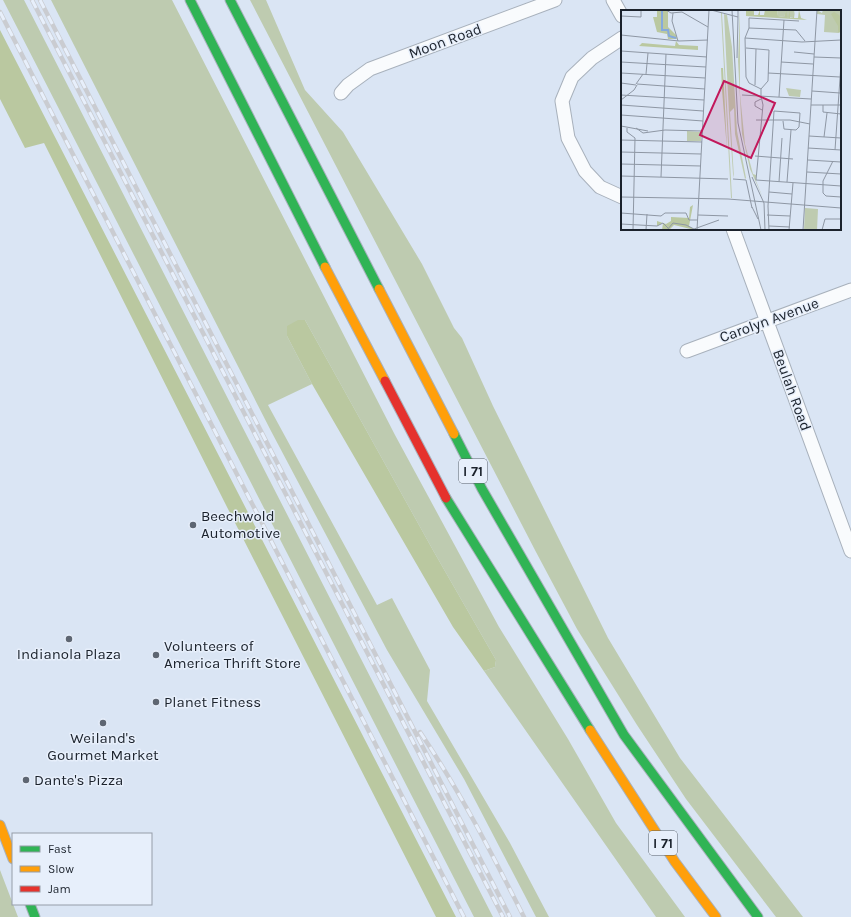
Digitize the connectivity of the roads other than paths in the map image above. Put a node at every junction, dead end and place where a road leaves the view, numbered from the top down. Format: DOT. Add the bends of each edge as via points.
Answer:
graph roads {
  1 [pos="190,0"];
  2 [pos="230,0"];
  3 [pos="555,0"];
  4 [pos="613,0"];
  5 [pos="621,14"];
  6 [pos="621,39"];
  7 [pos="341,93"];
  8 [pos="621,197"];
  9 [pos="733,230"];
  10 [pos="851,290"];
  11 [pos="767,321"];
  12 [pos="687,351"];
  13 [pos="851,551"];
  14 [pos="612,766"];
  15 [pos="628,806"];
  16 [pos="0,825"];
  17 [pos="4,846"];
  18 [pos="12,858"];
  19 [pos="30,905"];
  20 [pos="35,917"];
  21 [pos="716,917"];
  22 [pos="758,917"];
  1 -- 14 [label="main road, I 71" via="449,504"];
  2 -- 22 [label="main road, I 71" via="482,489 624,735"];
  3 -- 7 [label="street, Moon Road" via="370,69"];
  4 -- 5 [label="street"];
  6 -- 8 [label="street" via="592,58 572,77 562,101 568,138 585,171 600,187"];
  9 -- 11 [label="street, Beulah Road"];
  10 -- 11 [label="street, Carolyn Avenue"];
  11 -- 12 [label="street, Carolyn Avenue"];
  11 -- 13 [label="street, Beulah Road"];
  14 -- 15 [label="main road"];
  14 -- 21 [label="main road, I 71" via="675,862"];
  16 -- 17 [label="main road"];
  17 -- 18 [label="main road"];
  19 -- 20 [label="main road"];
}
